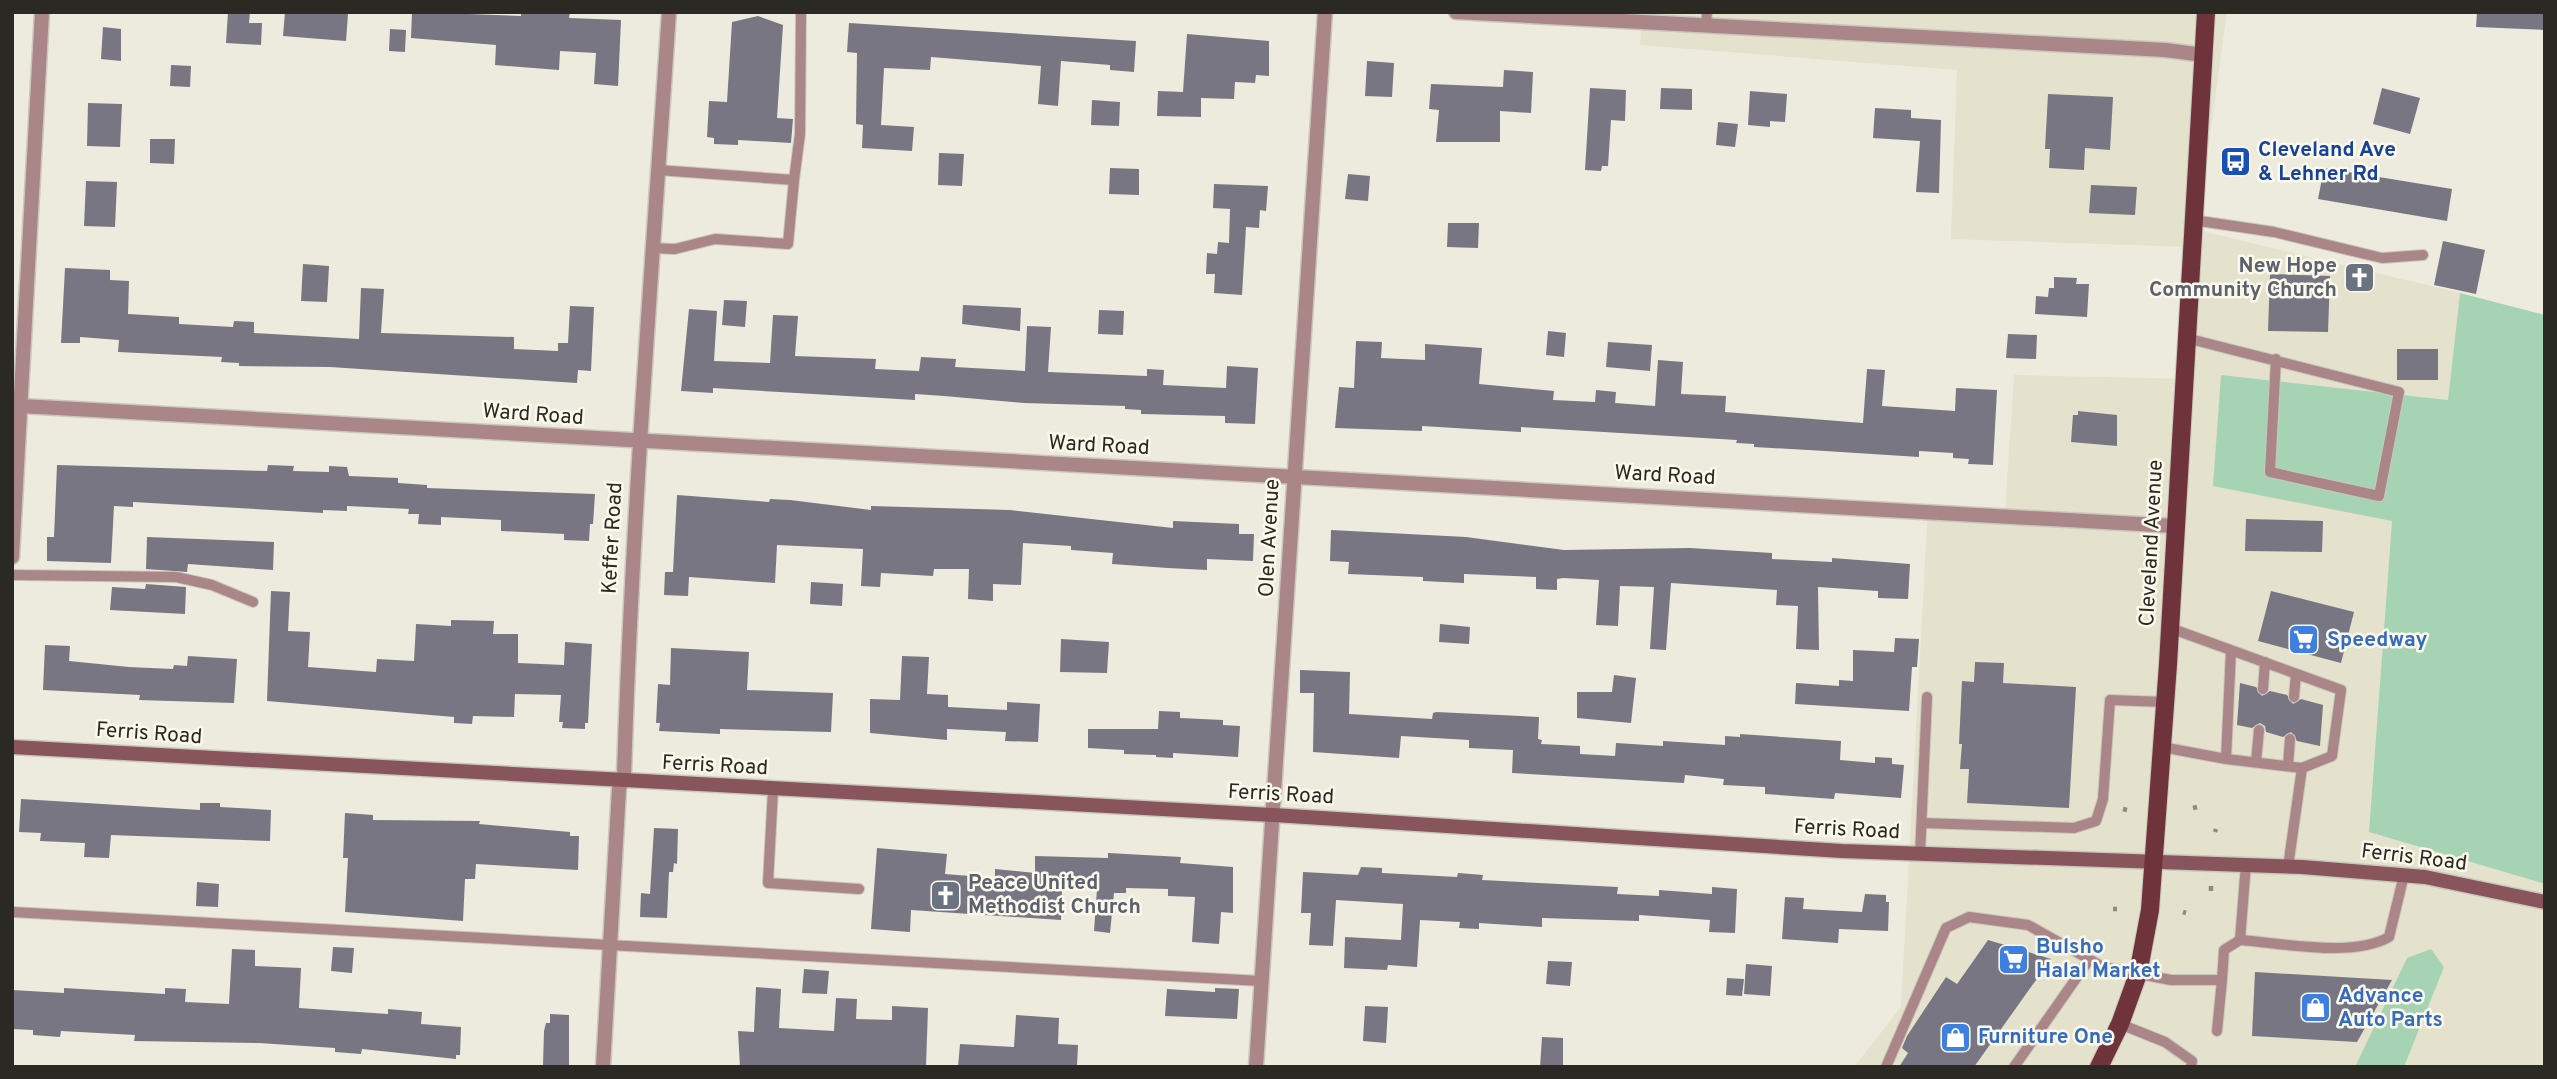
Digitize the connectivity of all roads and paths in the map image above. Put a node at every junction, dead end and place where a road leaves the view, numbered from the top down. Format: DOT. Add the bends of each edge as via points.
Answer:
graph roads {
  1 [pos="42,12"];
  2 [pos="669,12"];
  3 [pos="801,12"];
  4 [pos="1325,12"];
  5 [pos="1456,12"];
  6 [pos="1707,12"];
  7 [pos="2206,12"];
  8 [pos="1706,27"];
  9 [pos="2204,55"];
  10 [pos="658,170"];
  11 [pos="794,180"];
  12 [pos="2193,220"];
  13 [pos="651,248"];
  14 [pos="2423,255"];
  15 [pos="2186,338"];
  16 [pos="2276,359"];
  17 [pos="18,412"];
  18 [pos="639,443"];
  19 [pos="1294,478"];
  20 [pos="2175,526"];
  21 [pos="12,557"];
  22 [pos="12,575"];
  23 [pos="253,602"];
  24 [pos="2170,628"];
  25 [pos="2231,650"];
  26 [pos="2265,662"];
  27 [pos="2296,674"];
  28 [pos="2263,689"];
  29 [pos="1927,697"];
  30 [pos="2294,697"];
  31 [pos="2165,702"];
  32 [pos="2259,730"];
  33 [pos="2290,739"];
  34 [pos="12,747"];
  35 [pos="2162,747"];
  36 [pos="2226,759"];
  37 [pos="2256,762"];
  38 [pos="2288,766"];
  39 [pos="2302,768"];
  40 [pos="621,782"];
  41 [pos="774,790"];
  42 [pos="1274,815"];
  43 [pos="1922,823"];
  44 [pos="1920,855"];
  45 [pos="2154,860"];
  46 [pos="2246,864"];
  47 [pos="2288,867"];
  48 [pos="2404,875"];
  49 [pos="859,889"];
  50 [pos="2545,902"];
  51 [pos="12,912"];
  52 [pos="2240,940"];
  53 [pos="609,947"];
  54 [pos="2089,960"];
  55 [pos="2138,974"];
  56 [pos="2222,980"];
  57 [pos="1261,981"];
  58 [pos="2120,1024"];
  59 [pos="2217,1031"];
  60 [pos="603,1067"];
  61 [pos="1256,1067"];
  62 [pos="1886,1067"];
  63 [pos="2014,1067"];
  64 [pos="2099,1067"];
  65 [pos="2191,1067"];
  1 -- 17 [label="street"];
  2 -- 10 [label="street, Keffer Road"];
  3 -- 11 [label="lane" via="800,134"];
  4 -- 19 [label="street, Olen Avenue"];
  5 -- 8 [label="street"];
  6 -- 8 [label="lane"];
  7 -- 9 [label="main road, Cleveland Avenue"];
  8 -- 9 [label="street"];
  9 -- 12 [label="main road, Cleveland Avenue"];
  10 -- 11 [label="lane"];
  10 -- 13 [label="street, Keffer Road"];
  11 -- 13 [label="lane" via="788,244 715,239 675,249"];
  12 -- 14 [label="lane" via="2274,232 2382,258"];
  12 -- 15 [label="main road, Cleveland Avenue"];
  13 -- 18 [label="street, Keffer Road"];
  15 -- 16 [label="lane"];
  15 -- 20 [label="main road, Cleveland Avenue"];
  16 -- 16 [label="lane" via="2399,392 2379,496 2270,472"];
  17 -- 18 [label="street, Ward Road"];
  17 -- 21 [label="street"];
  18 -- 19 [label="street, Ward Road"];
  18 -- 40 [label="street, Keffer Road"];
  19 -- 20 [label="street, Ward Road"];
  19 -- 42 [label="street, Olen Avenue"];
  20 -- 24 [label="main road, Cleveland Avenue"];
  22 -- 23 [label="lane" via="176,577 212,585"];
  24 -- 25 [label="lane"];
  24 -- 31 [label="main road, Cleveland Avenue"];
  25 -- 26 [label="lane"];
  25 -- 36 [label="lane"];
  26 -- 27 [label="lane"];
  26 -- 28 [label="lane"];
  27 -- 30 [label="lane"];
  27 -- 39 [label="lane" via="2342,690 2332,756"];
  29 -- 43 [label="lane"];
  31 -- 35 [label="main road, Cleveland Avenue"];
  31 -- 43 [label="lane" via="2110,699 2103,799 2096,821 2074,828"];
  32 -- 37 [label="lane"];
  33 -- 38 [label="lane"];
  34 -- 40 [label="main road, Ferris Road"];
  35 -- 36 [label="lane"];
  35 -- 45 [label="main road, Cleveland Avenue"];
  36 -- 37 [label="lane"];
  37 -- 38 [label="lane"];
  38 -- 39 [label="lane"];
  39 -- 47 [label="lane"];
  40 -- 41 [label="main road, Ferris Road"];
  40 -- 53 [label="street, Keffer Road"];
  41 -- 42 [label="main road, Ferris Road"];
  41 -- 49 [label="lane" via="768,883"];
  42 -- 44 [label="main road, Ferris Road"];
  42 -- 57 [label="street, Olen Avenue"];
  43 -- 44 [label="lane"];
  44 -- 45 [label="main road, Ferris Road"];
  45 -- 46 [label="main road, Ferris Road"];
  45 -- 55 [label="main road, Cleveland Avenue"];
  46 -- 47 [label="main road, Ferris Road"];
  46 -- 52 [label="lane"];
  47 -- 48 [label="main road, Ferris Road"];
  48 -- 50 [label="main road, Ferris Road"];
  48 -- 52 [label="lane" via="2389,937 2375,945 2355,948"];
  51 -- 53 [label="lane"];
  52 -- 56 [label="lane" via="2224,950"];
  53 -- 57 [label="lane"];
  53 -- 60 [label="street, Keffer Road"];
  54 -- 55 [label="lane"];
  54 -- 62 [label="lane" via="2028,925 1969,917 1945,928"];
  54 -- 63 [label="lane"];
  55 -- 56 [label="lane" via="2171,980"];
  55 -- 58 [label="main road, Cleveland Avenue"];
  56 -- 59 [label="lane"];
  57 -- 61 [label="street, Olen Avenue"];
  58 -- 64 [label="main road, Cleveland Avenue"];
  58 -- 65 [label="lane" via="2165,1042 2192,1061"];
}
